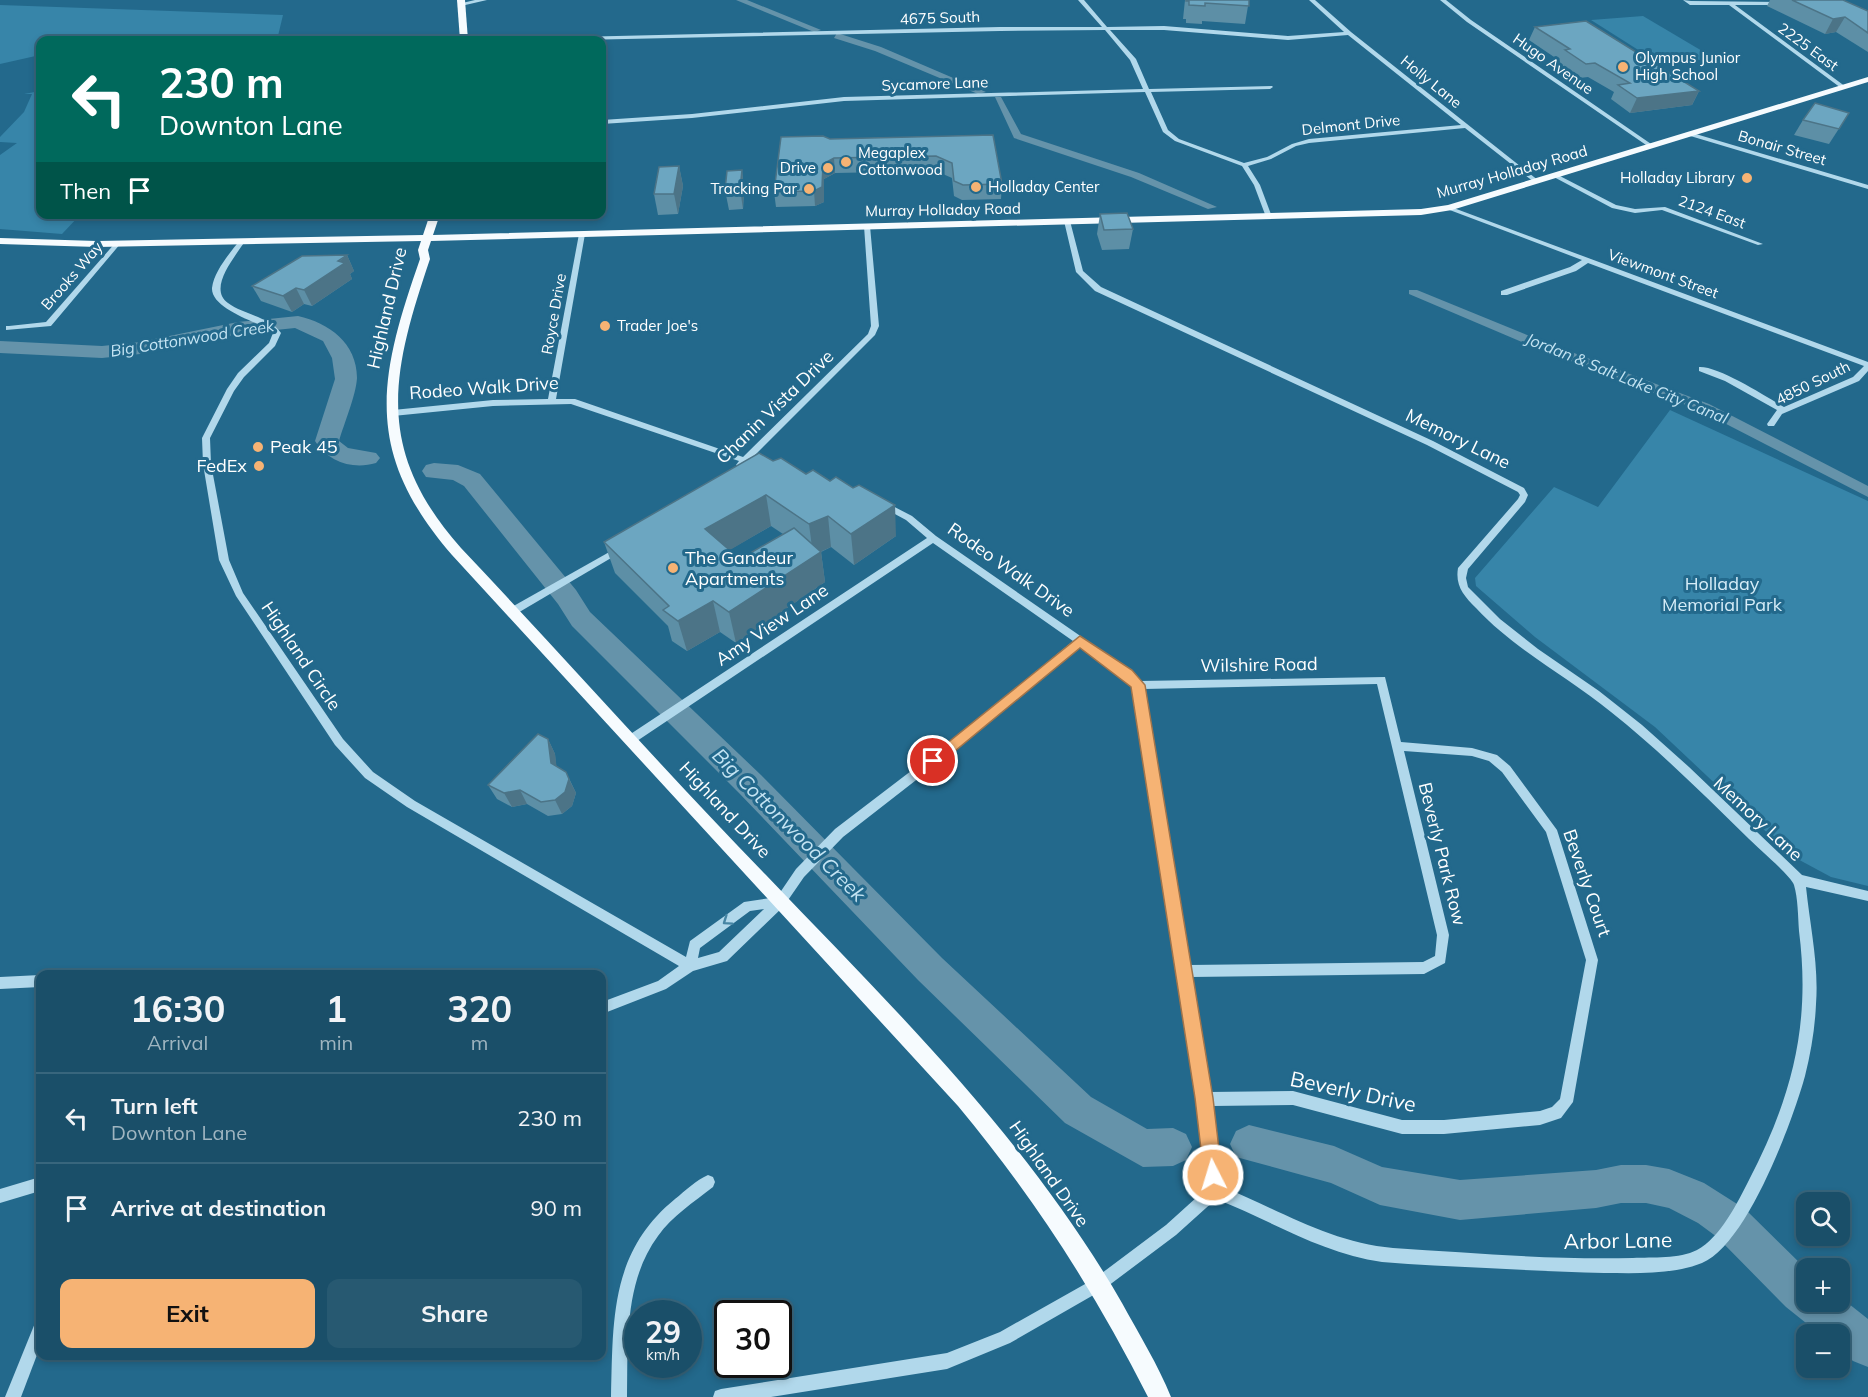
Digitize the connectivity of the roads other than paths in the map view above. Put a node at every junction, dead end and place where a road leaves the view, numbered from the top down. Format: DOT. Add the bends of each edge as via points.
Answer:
graph roads {
  1 [pos="484,0"];
  2 [pos="1081,0"];
  3 [pos="1312,0"];
  4 [pos="1443,0"];
  5 [pos="461,2"];
  6 [pos="1688,2"];
  7 [pos="1792,3"];
  8 [pos="1731,4"];
  9 [pos="1103,28"];
  10 [pos="1349,33"];
  11 [pos="464,36"];
  12 [pos="606,38"];
  13 [pos="1868,79"];
  14 [pos="1270,87"];
  15 [pos="1843,87"];
  16 [pos="1147,90"];
  17 [pos="606,122"];
  18 [pos="1465,126"];
  19 [pos="1689,134"];
  20 [pos="1651,146"];
  21 [pos="1244,165"];
  22 [pos="1554,175"];
  23 [pos="1536,181"];
  24 [pos="1868,187"];
  25 [pos="1449,208"];
  26 [pos="1269,217"];
  27 [pos="434,219"];
  28 [pos="1067,221"];
  29 [pos="867,226"];
  30 [pos="582,234"];
  31 [pos="428,238"];
  32 [pos="0,241"];
  33 [pos="242,241"];
  34 [pos="118,243"];
  35 [pos="1760,244"];
  36 [pos="1586,261"];
  37 [pos="1504,293"];
  38 [pos="9,328"];
  39 [pos="1868,366"];
  40 [pos="1702,369"];
  41 [pos="552,400"];
  42 [pos="1784,410"];
  43 [pos="393,413"];
  44 [pos="1771,424"];
  45 [pos="744,461"];
  46 [pos="766,467"];
  47 [pos="730,475"];
  48 [pos="877,501"];
  49 [pos="933,538"];
  50 [pos="626,546"];
  51 [pos="513,611"];
  52 [pos="1080,641"];
  53 [pos="1381,680"];
  54 [pos="1138,685"];
  55 [pos="630,740"];
  56 [pos="1397,746"];
  57 [pos="1799,880"];
  58 [pos="1868,896"];
  59 [pos="780,902"];
  60 [pos="690,966"];
  61 [pos="1184,971"];
  62 [pos="36,981"];
  63 [pos="0,983"];
  64 [pos="606,1007"];
  65 [pos="1204,1098"];
  66 [pos="1563,1108"];
  67 [pos="708,1182"];
  68 [pos="36,1185"];
  69 [pos="1214,1191"];
  70 [pos="0,1196"];
  71 [pos="1099,1284"];
  72 [pos="36,1338"];
  73 [pos="13,1397"];
  74 [pos="619,1397"];
  75 [pos="721,1397"];
  76 [pos="1160,1397"];
  1 -- 5 [label="street"];
  2 -- 9 [label="street"];
  3 -- 10 [label="street, Holly Lane"];
  4 -- 20 [label="street, Hugo Avenue"];
  5 -- 11 [label="main road"];
  6 -- 8 [label="street"];
  7 -- 8 [label="street"];
  8 -- 15 [label="street, 2225 East"];
  9 -- 10 [label="street, 4675 South" via="1164,28 1288,38"];
  9 -- 12 [label="street, 4675 South"];
  9 -- 16 [label="street" via="1133,59"];
  10 -- 18 [label="street, Holly Lane"];
  13 -- 15 [label="main road, Murray Holladay Road"];
  14 -- 16 [label="street, Sycamore Lane"];
  15 -- 19 [label="main road, Murray Holladay Road"];
  16 -- 17 [label="street, Sycamore Lane" via="844,99"];
  16 -- 21 [label="street" via="1167,134"];
  18 -- 21 [label="street, Delmont Drive" via="1309,141"];
  18 -- 23 [label="street, Holly Lane"];
  19 -- 20 [label="main road, Murray Holladay Road"];
  19 -- 24 [label="street, Bonair Street"];
  20 -- 22 [label="main road, Murray Holladay Road"];
  21 -- 26 [label="street"];
  22 -- 23 [label="main road, Murray Holladay Road"];
  22 -- 35 [label="street, 2124 East" via="1614,207 1635,211 1663,208"];
  23 -- 25 [label="main road, Murray Holladay Road"];
  25 -- 26 [label="main road, Murray Holladay Road"];
  25 -- 36 [label="street, Viewmont Street"];
  26 -- 28 [label="main road, Murray Holladay Road"];
  27 -- 31 [label="main road, Highland Drive"];
  28 -- 29 [label="main road, Murray Holladay Road"];
  28 -- 57 [label="street, Memory Lane" via="1080,272 1098,289 1430,443 1521,490 1522,500 1463,568 1464,588 1515,636 1616,710"];
  29 -- 30 [label="main road, Murray Holladay Road"];
  29 -- 45 [label="street, Chanin Vista Drive" via="875,326 871,335"];
  30 -- 31 [label="main road, Murray Holladay Road"];
  30 -- 41 [label="street, Royce Drive"];
  31 -- 33 [label="main road, Murray Holladay Road"];
  31 -- 43 [label="main road, Highland Drive" via="397,350"];
  32 -- 34 [label="main road, Murray Holladay Road"];
  33 -- 34 [label="main road, Murray Holladay Road"];
  33 -- 60 [label="street, Highland Circle" via="219,273 217,296 227,307 273,327 278,333 272,345 230,391 206,438 220,544 231,576 252,613 339,742 369,775 411,804"];
  34 -- 38 [label="street, Brooks Way" via="48,324"];
  36 -- 37 [label="street"];
  36 -- 39 [label="street, Viewmont Street"];
  39 -- 42 [label="street, 4850 South" via="1856,379"];
  40 -- 42 [label="street"];
  41 -- 43 [label="street, Rodeo Walk Drive"];
  41 -- 45 [label="street, Rodeo Walk Drive" via="580,403"];
  42 -- 44 [label="street, 4850 South"];
  43 -- 51 [label="main road, Highland Drive" via="400,460 413,492 443,535"];
  45 -- 46 [label="street, Rodeo Walk Drive"];
  45 -- 47 [label="street, Chanin Vista Drive"];
  48 -- 49 [label="street, Rodeo Walk Drive" via="909,518"];
  49 -- 52 [label="street, Rodeo Walk Drive"];
  49 -- 55 [label="street, Amy View Lane"];
  50 -- 51 [label="street"];
  51 -- 55 [label="main road, Highland Drive"];
  52 -- 54 [label="street, Rodeo Walk Drive"];
  52 -- 59 [label="street" via="839,833 800,873"];
  53 -- 54 [label="street, Wilshire Road"];
  53 -- 56 [label="street, Beverly Park Row"];
  54 -- 61 [label="street"];
  55 -- 59 [label="main road, Highland Drive"];
  56 -- 61 [label="street, Beverly Park Row" via="1443,935 1441,958 1432,965 1413,969"];
  56 -- 66 [label="street, Beverly Court" via="1472,752 1493,758 1506,769 1551,830 1592,953 1569,1095"];
  57 -- 58 [label="street"];
  57 -- 69 [label="street, Arbor Lane" via="1809,953 1810,1002 1798,1076 1775,1146 1721,1238 1700,1257 1660,1264 1526,1262 1363,1252"];
  59 -- 60 [label="street" via="723,957"];
  59 -- 60 [label="street, one-way" via="748,906 694,945"];
  59 -- 71 [label="main road, Highland Drive" via="991,1131 1034,1186"];
  60 -- 64 [label="street" via="662,986"];
  61 -- 65 [label="street"];
  62 -- 63 [label="street"];
  65 -- 66 [label="street, Beverly Drive" via="1293,1098 1384,1124 1416,1128 1540,1118"];
  65 -- 69 [label="street"];
  67 -- 74 [label="street" via="666,1216 639,1250 621,1317"];
  68 -- 70 [label="street"];
  69 -- 71 [label="street" via="1171,1230"];
  71 -- 75 [label="street" via="1005,1338 947,1361"];
  71 -- 76 [label="main road, Highland Drive"];
  72 -- 73 [label="street"];
}
